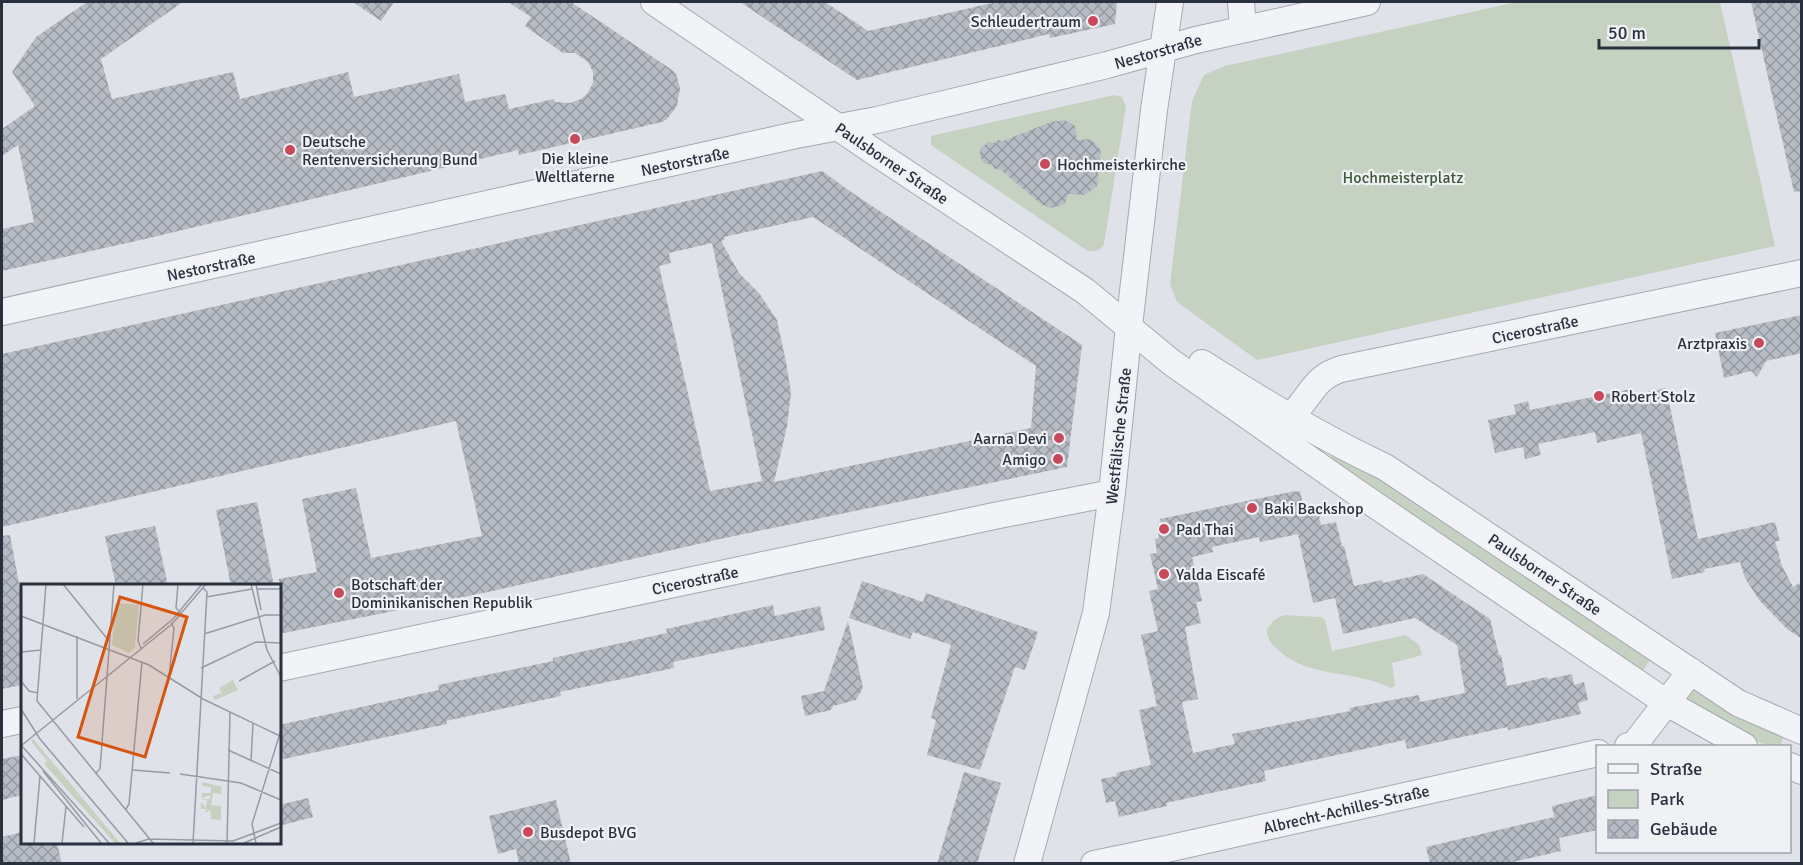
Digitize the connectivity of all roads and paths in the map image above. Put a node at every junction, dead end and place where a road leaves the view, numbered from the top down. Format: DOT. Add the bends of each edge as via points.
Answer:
graph roads {
  1 [pos="654,2"];
  2 [pos="1170,2"];
  3 [pos="1241,2"];
  4 [pos="1367,2"];
  5 [pos="1243,29"];
  6 [pos="1163,49"];
  7 [pos="839,128"];
  8 [pos="1802,273"];
  9 [pos="2,312"];
  10 [pos="1129,326"];
  11 [pos="1281,425"];
  12 [pos="1112,493"];
  13 [pos="280,668"];
  14 [pos="1691,671"];
  15 [pos="1668,703"];
  16 [pos="21,720"];
  17 [pos="2,724"];
  18 [pos="1802,731"];
  19 [pos="1634,745"];
  20 [pos="1741,745"];
  21 [pos="1596,753"];
  22 [pos="1031,863"];
  23 [pos="1094,864"];
  1 -- 7 [label="street, Paulsborner Straße"];
  2 -- 6 [label="street, Westfälische Straße"];
  3 -- 5 [label="street"];
  4 -- 5 [label="street, Nestorstraße"];
  5 -- 6 [label="street, Nestorstraße"];
  6 -- 7 [label="street, Nestorstraße"];
  6 -- 10 [label="street, Westfälische Straße"];
  7 -- 9 [label="street, Nestorstraße"];
  7 -- 10 [label="street, Paulsborner Straße" via="1085,291"];
  8 -- 11 [label="street, Cicerostraße" via="1341,369 1317,383"];
  10 -- 11 [label="street, Paulsborner Straße" via="1172,362"];
  10 -- 12 [label="street, Westfälische Straße"];
  11 -- 14 [label="street, Paulsborner Straße" via="1385,467"];
  11 -- 15 [label="street, Paulsborner Straße" via="1356,492"];
  12 -- 13 [label="street, Cicerostraße"];
  12 -- 22 [label="street, Westfälische Straße" via="1096,613"];
  14 -- 15 [label="street"];
  14 -- 18 [label="street, Paulsborner Straße" via="1738,703"];
  15 -- 19 [label="street"];
  15 -- 20 [label="street, Paulsborner Straße"];
  16 -- 17 [label="street"];
  21 -- 23 [label="street, Albrecht-Achilles-Straße"];
}
